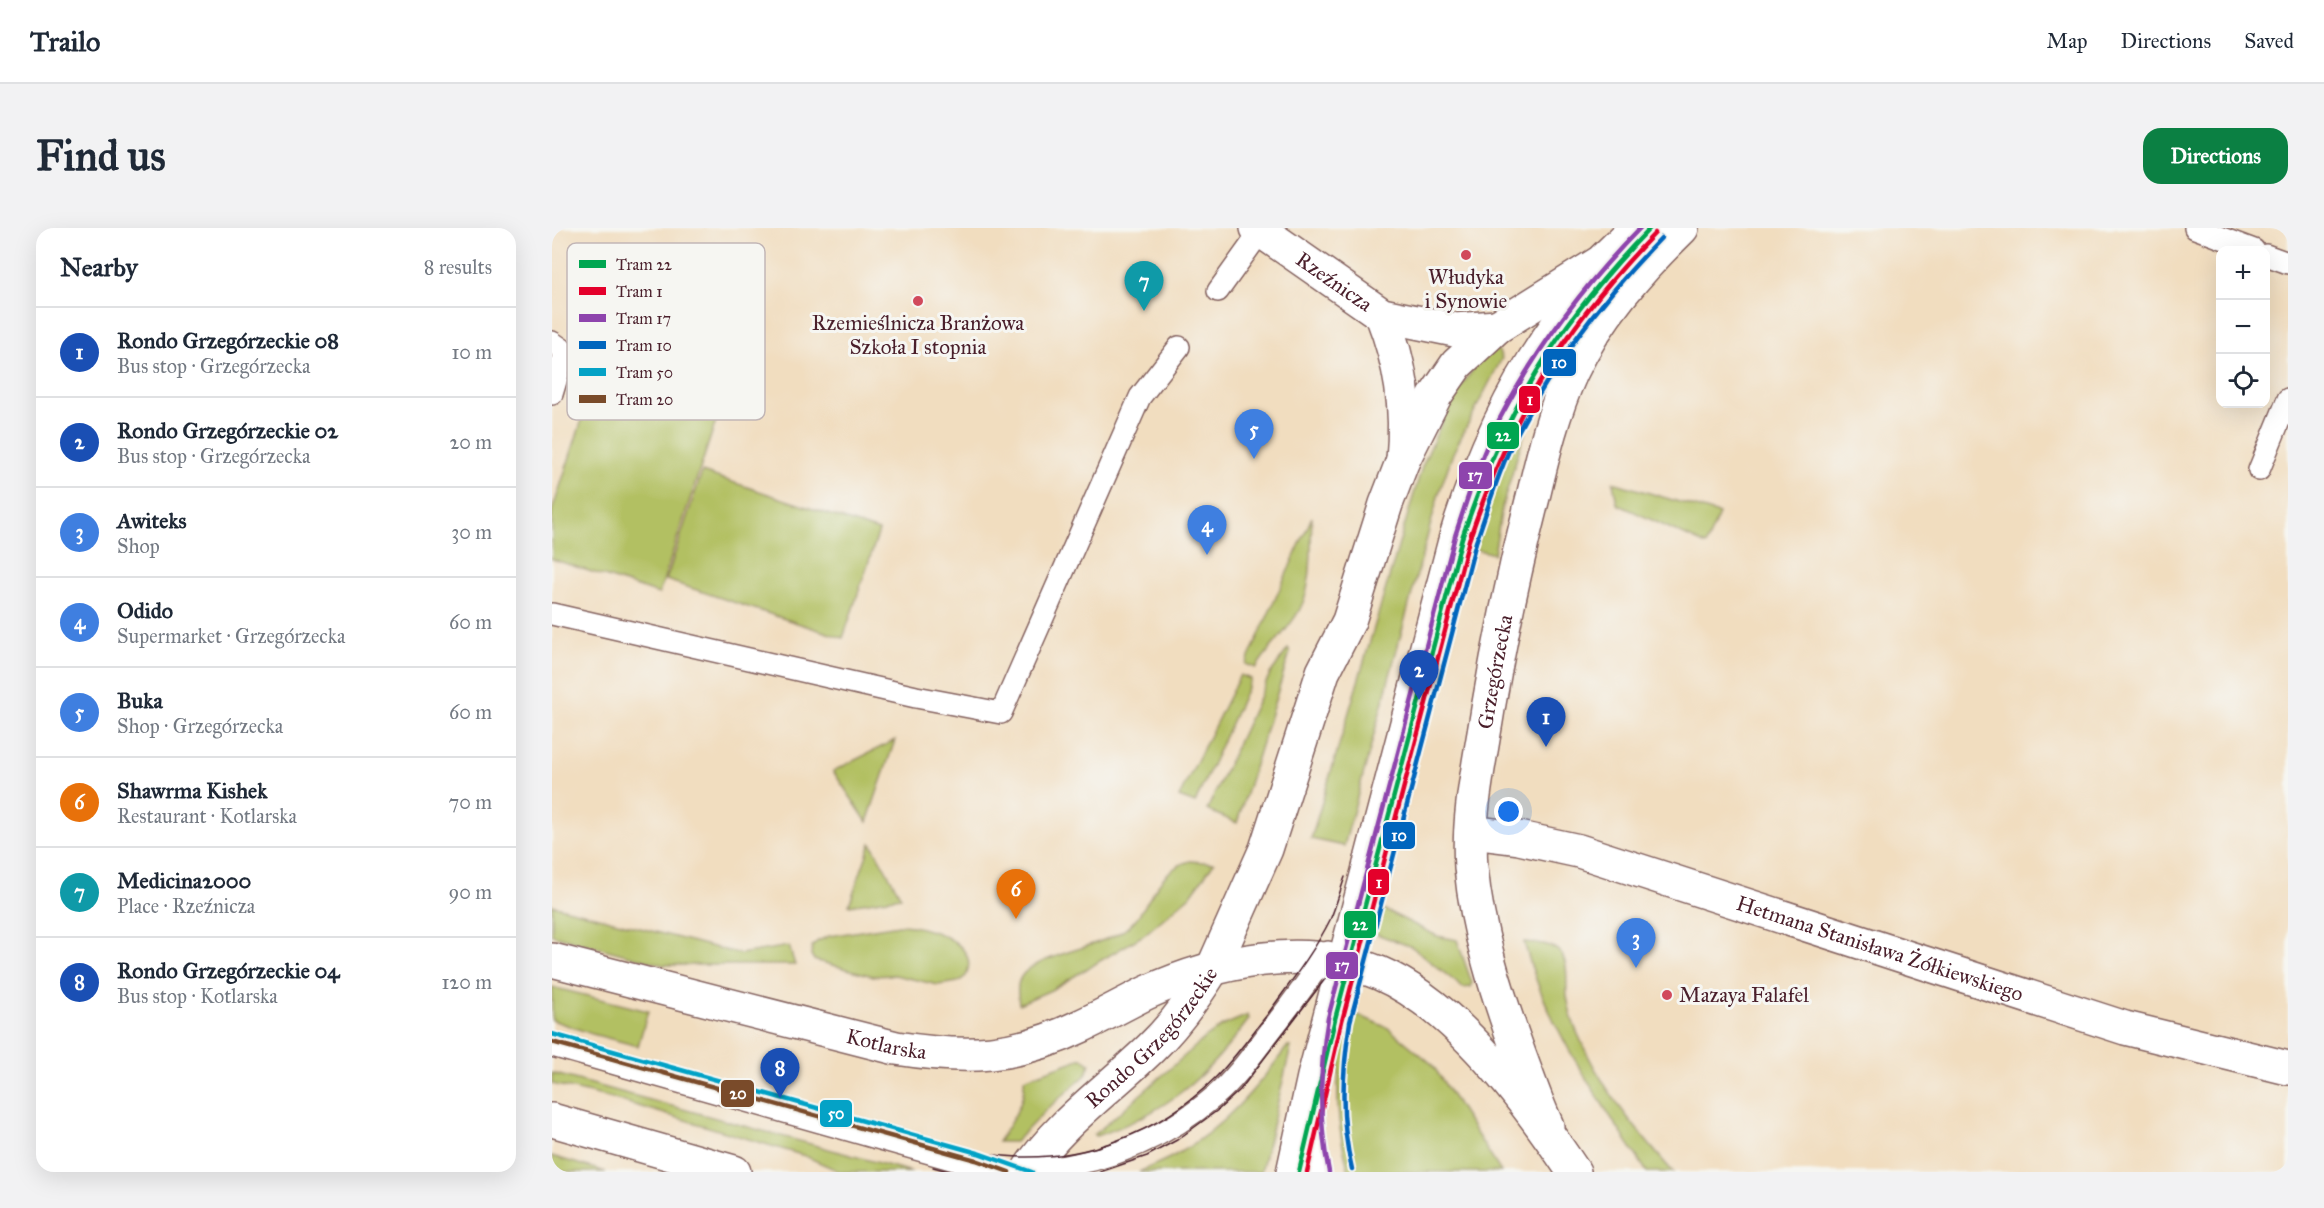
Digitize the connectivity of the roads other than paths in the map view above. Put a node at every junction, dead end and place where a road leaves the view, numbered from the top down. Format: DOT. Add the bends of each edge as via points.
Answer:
graph roads {
  1 [pos="1636,228"];
  2 [pos="1682,228"];
  3 [pos="2195,228"];
  4 [pos="1259,229"];
  5 [pos="2243,246"];
  6 [pos="2270,257"];
  7 [pos="1601,262"];
  8 [pos="2288,263"];
  9 [pos="1218,291"];
  10 [pos="1382,315"];
  11 [pos="1497,327"];
  12 [pos="552,342"];
  13 [pos="1179,347"];
  14 [pos="552,394"];
  15 [pos="2288,399"];
  16 [pos="1403,460"];
  17 [pos="2259,471"];
  18 [pos="552,614"];
  19 [pos="1470,832"];
  20 [pos="552,960"];
  21 [pos="1331,960"];
  22 [pos="1213,968"];
  23 [pos="552,1046"];
  24 [pos="2288,1068"];
  25 [pos="1308,1076"];
  26 [pos="552,1120"];
  27 [pos="1566,1160"];
  28 [pos="734,1172"];
  29 [pos="1012,1172"];
  30 [pos="1287,1172"];
  31 [pos="1320,1172"];
  1 -- 7 [label="street"];
  2 -- 19 [label="street, Grzegórzecka" via="1623,292 1592,334 1571,373 1547,440 1499,640"];
  3 -- 5 [label="lane"];
  4 -- 9 [label="lane"];
  4 -- 10 [label="street, Rzeźnicza"];
  6 -- 8 [label="lane"];
  7 -- 11 [label="street"];
  7 -- 21 [label="lane" via="1556,317 1519,373 1463,492 1346,926"];
  10 -- 11 [label="street, Rzeźnicza" via="1455,330"];
  10 -- 16 [label="street, Rzeźnicza" via="1395,348 1402,384"];
  11 -- 16 [label="street" via="1446,379"];
  12 -- 14 [label="lane" via="565,351"];
  13 -- 18 [label="lane" via="1140,397 1001,712 916,697"];
  15 -- 17 [label="lane"];
  16 -- 22 [label="street" via="1348,621 1323,672 1266,849"];
  19 -- 24 [label="street, Hetmana Stanisława Żółkiewskiego" via="1579,851 2125,1028"];
  19 -- 27 [label="street, Grzegórzecka" via="1474,888 1492,976 1541,1112"];
  20 -- 22 [label="street, Kotlarska" via="896,1048 971,1056 1037,1044 1184,977"];
  21 -- 22 [label="street, Rondo Grzegórzeckie" via="1278,958"];
  21 -- 25 [label="lane"];
  21 -- 27 [label="street, Rondo Grzegórzeckie" via="1362,967 1397,982 1442,1013 1488,1059"];
  21 -- 29 [label="lane" via="1240,1069 1193,1114 1160,1135 1111,1156 1076,1165"];
  22 -- 29 [label="street, Rondo Grzegórzeckie" via="1172,1026 1056,1136"];
  23 -- 29 [label="lane"];
  25 -- 30 [label="lane"];
  25 -- 31 [label="lane"];
  26 -- 28 [label="street"];
}
